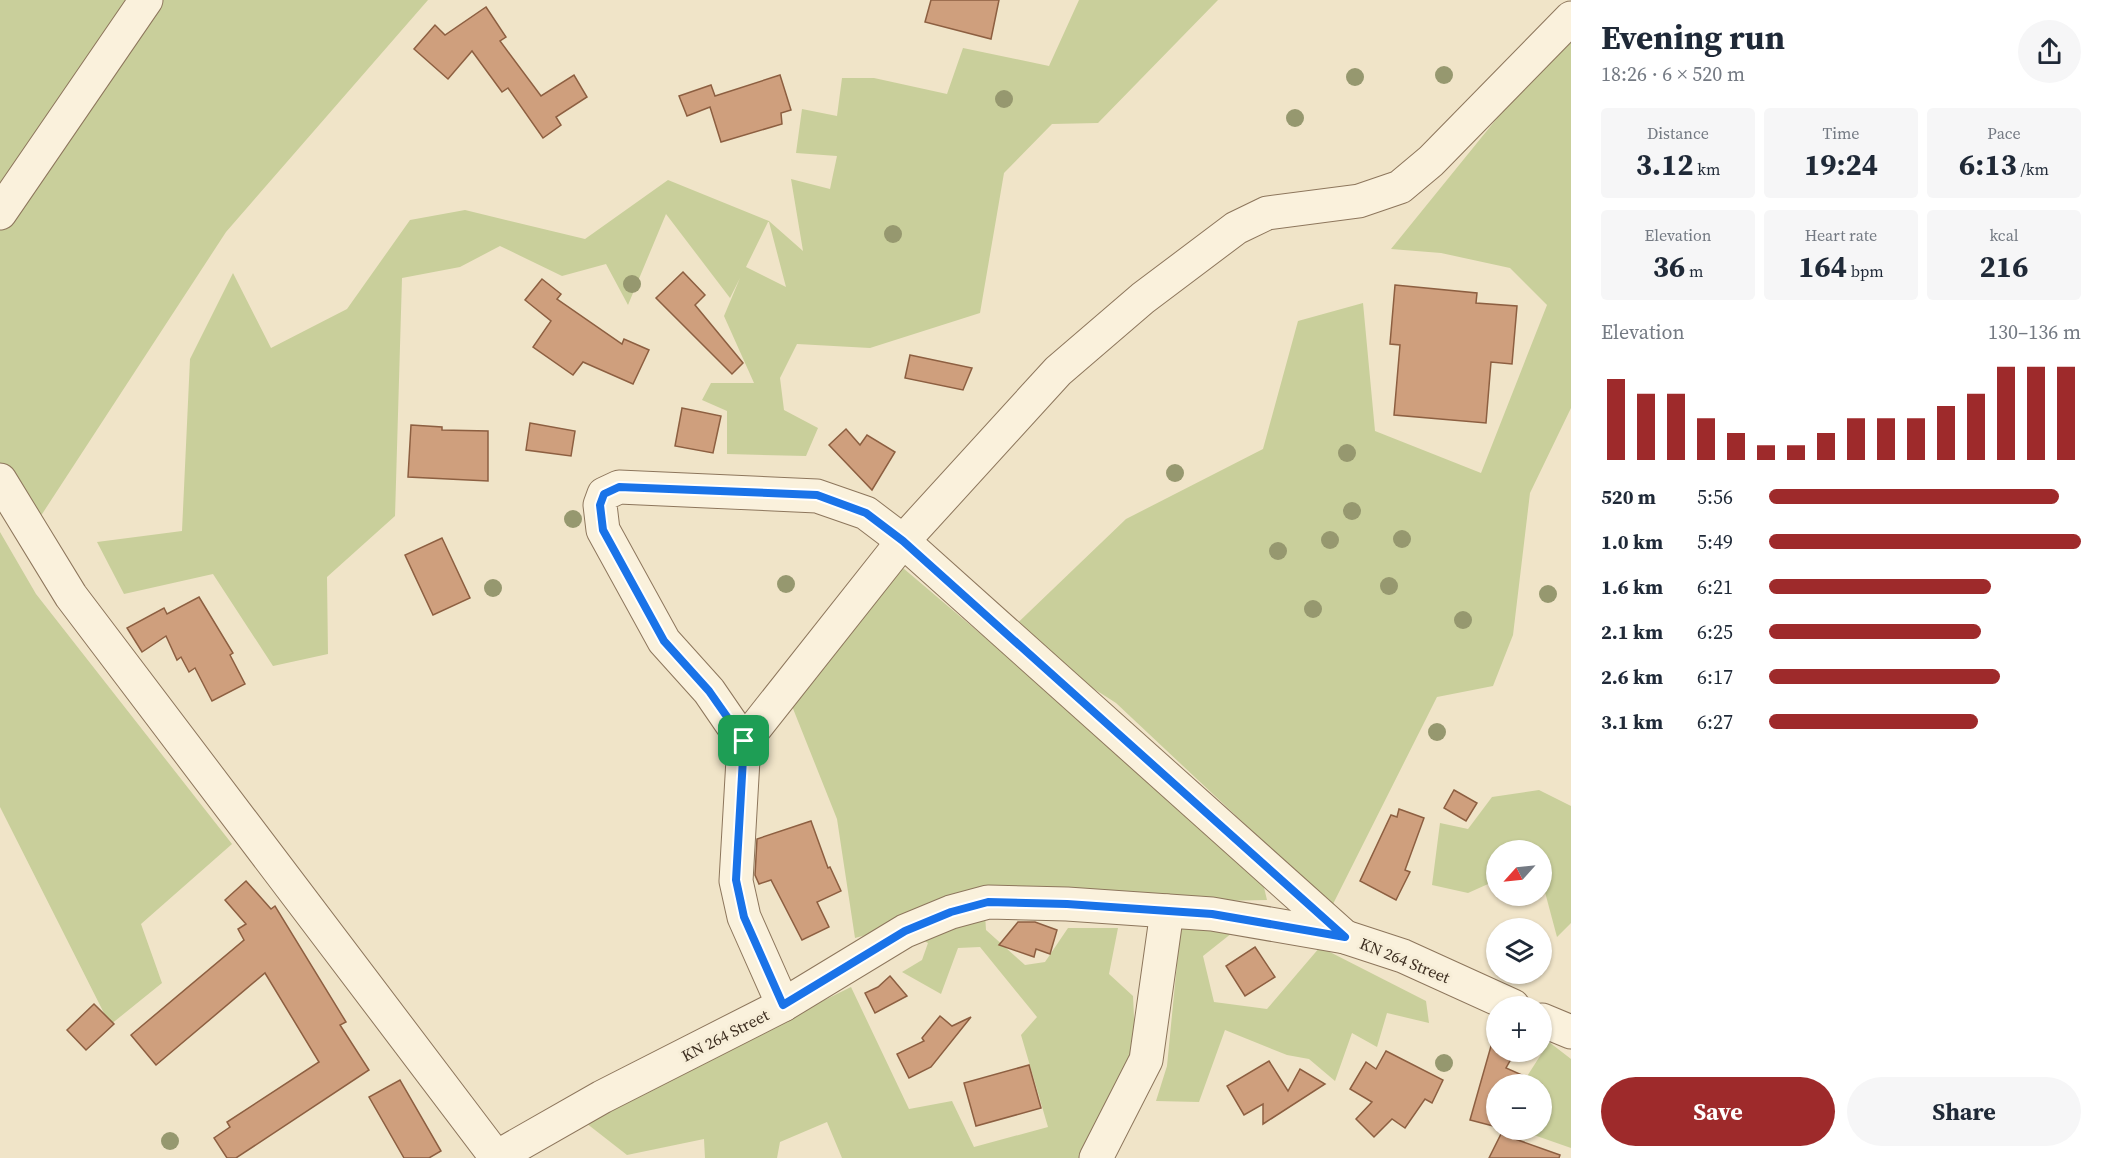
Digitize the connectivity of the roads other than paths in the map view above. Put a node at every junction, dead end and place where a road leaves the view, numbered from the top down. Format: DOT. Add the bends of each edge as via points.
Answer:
graph roads {
  1 [pos="146,0"];
  2 [pos="1571,18"];
  3 [pos="0,213"];
  4 [pos="0,480"];
  5 [pos="903,541"];
  6 [pos="744,741"];
  7 [pos="1167,911"];
  8 [pos="1345,937"];
  9 [pos="1491,996"];
  10 [pos="783,1005"];
  11 [pos="1552,1024"];
  12 [pos="1571,1032"];
  13 [pos="496,1157"];
  14 [pos="1096,1158"];
  1 -- 3 [label="street"];
  2 -- 5 [label="street" via="1431,161 1400,187 1359,201 1267,213 1236,228 1143,298 1058,371"];
  4 -- 13 [label="street" via="71,596"];
  5 -- 6 [label="street"];
  5 -- 6 [label="street" via="866,513 817,495 619,487 604,494 600,505 603,530 664,641 709,691"];
  5 -- 8 [label="street"];
  6 -- 10 [label="street" via="736,880 744,917"];
  7 -- 8 [label="street, KN 264 Street" via="1212,914"];
  7 -- 10 [label="street, KN 264 Street" via="988,902 905,931"];
  7 -- 14 [label="street" via="1146,1060"];
  8 -- 9 [label="street, KN 264 Street" via="1403,956"];
  10 -- 13 [label="street, KN 264 Street" via="602,1097"];
  11 -- 12 [label="street"];
}
